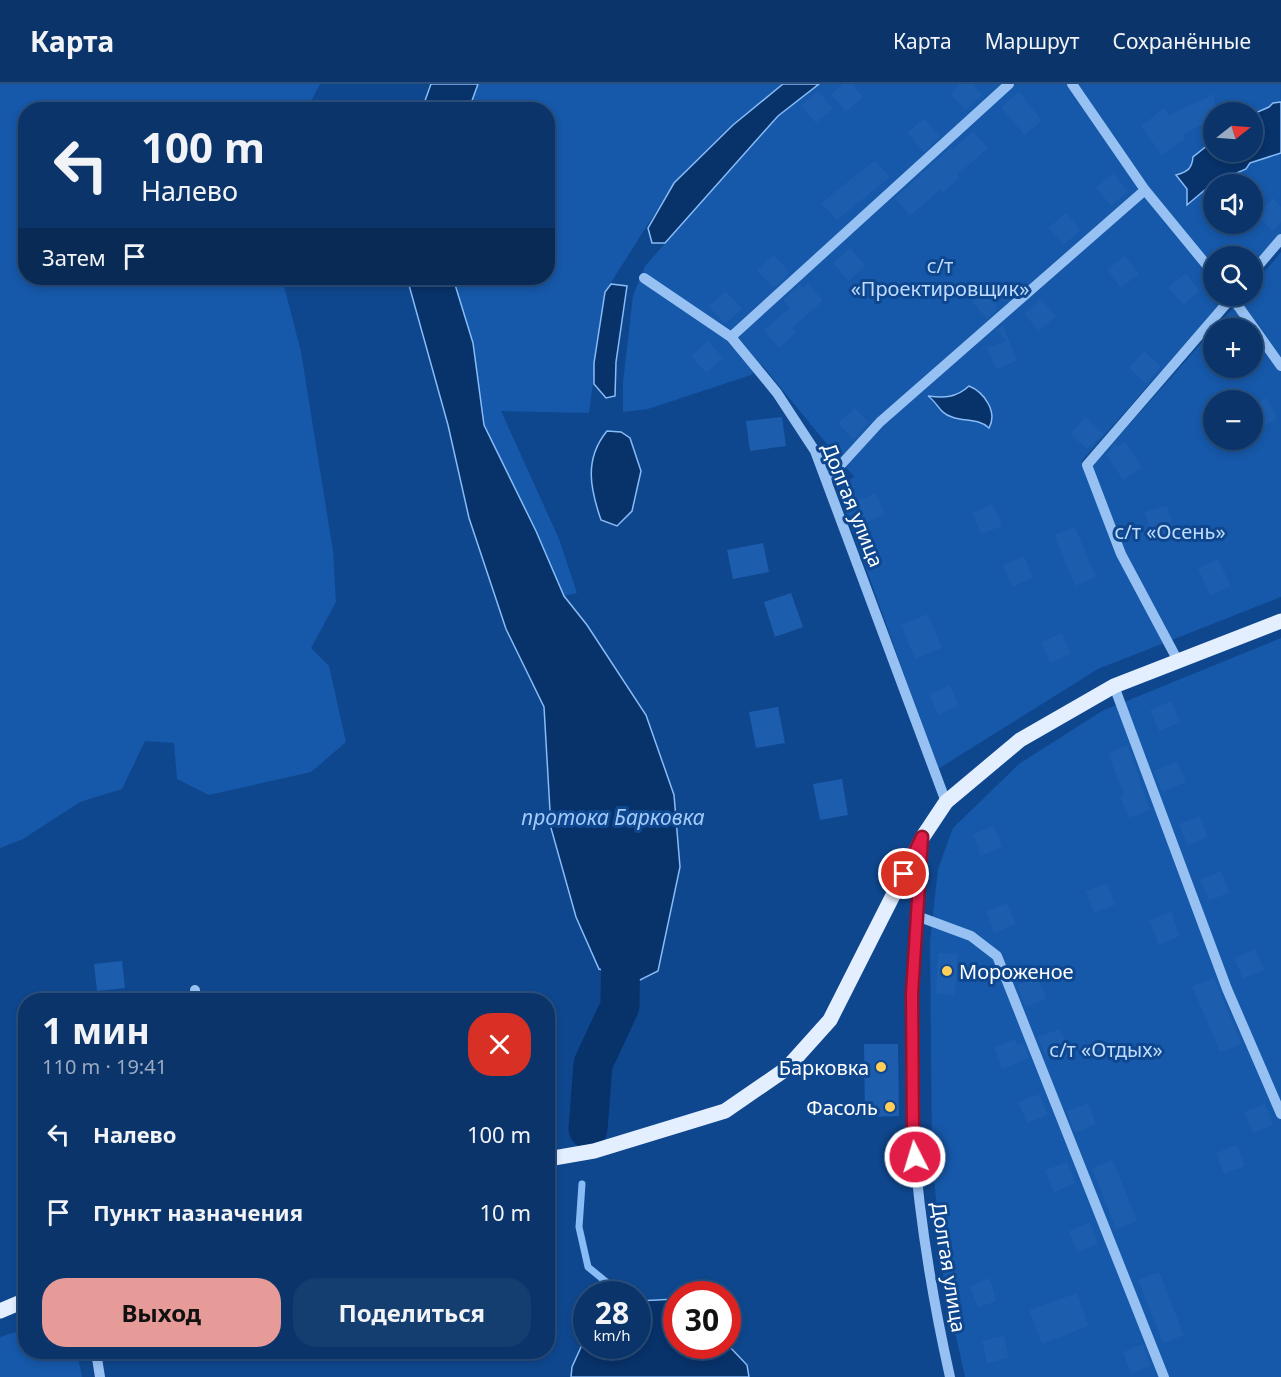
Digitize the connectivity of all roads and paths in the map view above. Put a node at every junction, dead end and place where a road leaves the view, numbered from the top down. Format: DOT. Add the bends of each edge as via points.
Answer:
graph roads {
  1 [pos="1009,84"];
  2 [pos="1071,84"];
  3 [pos="1145,190"];
  4 [pos="1281,239"];
  5 [pos="1263,260"];
  6 [pos="1203,261"];
  7 [pos="644,278"];
  8 [pos="1223,306"];
  9 [pos="1239,306"];
  10 [pos="731,337"];
  11 [pos="1281,366"];
  12 [pos="827,480"];
  13 [pos="1281,621"];
  14 [pos="1178,661"];
  15 [pos="1114,686"];
  16 [pos="945,802"];
  17 [pos="922,837"];
  18 [pos="917,916"];
  19 [pos="1281,1114"];
  20 [pos="555,1158"];
  21 [pos="18,1303"];
  22 [pos="0,1311"];
  23 [pos="97,1359"];
  24 [pos="100,1377"];
  25 [pos="951,1377"];
  26 [pos="1164,1377"];
  1 -- 10 [label="street"];
  2 -- 3 [label="street"];
  3 -- 6 [label="street"];
  3 -- 12 [label="street" via="880,422"];
  4 -- 5 [label="street"];
  7 -- 10 [label="street, Долгая улица"];
  8 -- 14 [label="street" via="1087,465 1121,554"];
  9 -- 11 [label="street"];
  10 -- 12 [label="street, Долгая улица" via="777,393 815,451"];
  12 -- 16 [label="street, Долгая улица"];
  13 -- 14 [label="main road"];
  14 -- 15 [label="main road"];
  15 -- 16 [label="main road" via="1020,740"];
  15 -- 19 [label="street" via="1227,989"];
  16 -- 17 [label="main road"];
  17 -- 18 [label="street, Долгая улица"];
  17 -- 20 [label="main road" via="830,1020 786,1069 725,1112 594,1151"];
  18 -- 25 [label="street, Долгая улица" via="912,993 913,1134 932,1297"];
  18 -- 26 [label="street" via="971,936 997,956"];
  21 -- 22 [label="main road"];
  23 -- 24 [label="street"];
}
